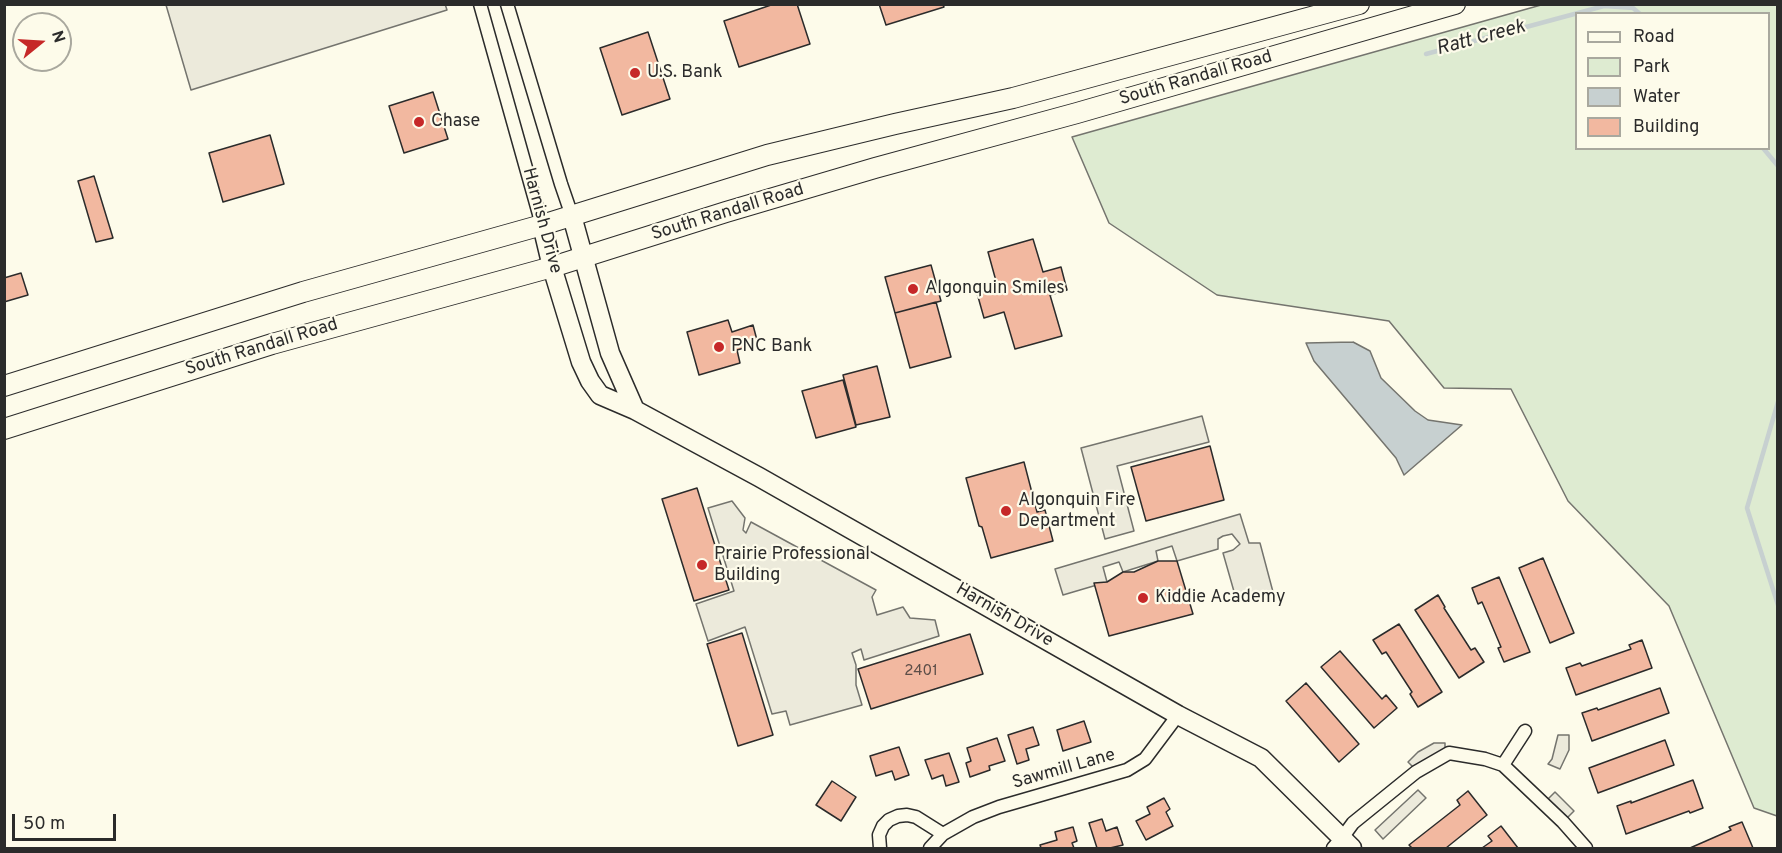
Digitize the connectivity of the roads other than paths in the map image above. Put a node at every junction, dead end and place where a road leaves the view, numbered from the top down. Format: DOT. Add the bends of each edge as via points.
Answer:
graph roads {
  1 [pos="480,4"];
  2 [pos="507,4"];
  3 [pos="1359,4"];
  4 [pos="1455,4"];
  5 [pos="572,216"];
  6 [pos="542,225"];
  7 [pos="585,257"];
  8 [pos="552,267"];
  9 [pos="4,386"];
  10 [pos="635,410"];
  11 [pos="4,429"];
  12 [pos="1178,715"];
  13 [pos="1525,731"];
  14 [pos="1503,765"];
  15 [pos="943,834"];
  16 [pos="1342,845"];
  17 [pos="880,849"];
  18 [pos="930,849"];
  19 [pos="1586,849"];
  1 -- 6 [label="street, Harnish Drive"];
  2 -- 5 [label="street, Harnish Drive"];
  3 -- 5 [label="main road, South Randall Road" via="1013,98 767,155"];
  4 -- 7 [label="main road, South Randall Road" via="875,168"];
  5 -- 6 [label="main road, South Randall Road"];
  5 -- 7 [label="street, Harnish Drive"];
  6 -- 8 [label="street, Harnish Drive"];
  6 -- 9 [label="main road, South Randall Road" via="303,292"];
  7 -- 8 [label="main road, South Randall Road"];
  7 -- 10 [label="street, Harnish Drive" via="610,352"];
  8 -- 10 [label="street, Harnish Drive" via="580,362 590,381 600,395"];
  8 -- 11 [label="main road, South Randall Road" via="272,344"];
  10 -- 12 [label="street, Harnish Drive"];
  12 -- 15 [label="street, Sawmill Lane" via="1145,759 1127,770 990,810"];
  12 -- 16 [label="street, Harnish Drive" via="1261,758"];
  13 -- 14 [label="street"];
  14 -- 16 [label="street" via="1449,753 1416,772 1353,823"];
  14 -- 19 [label="street"];
  15 -- 17 [label="street" via="916,817 898,816 883,826"];
  15 -- 18 [label="street, Sawmill Lane"];
}
